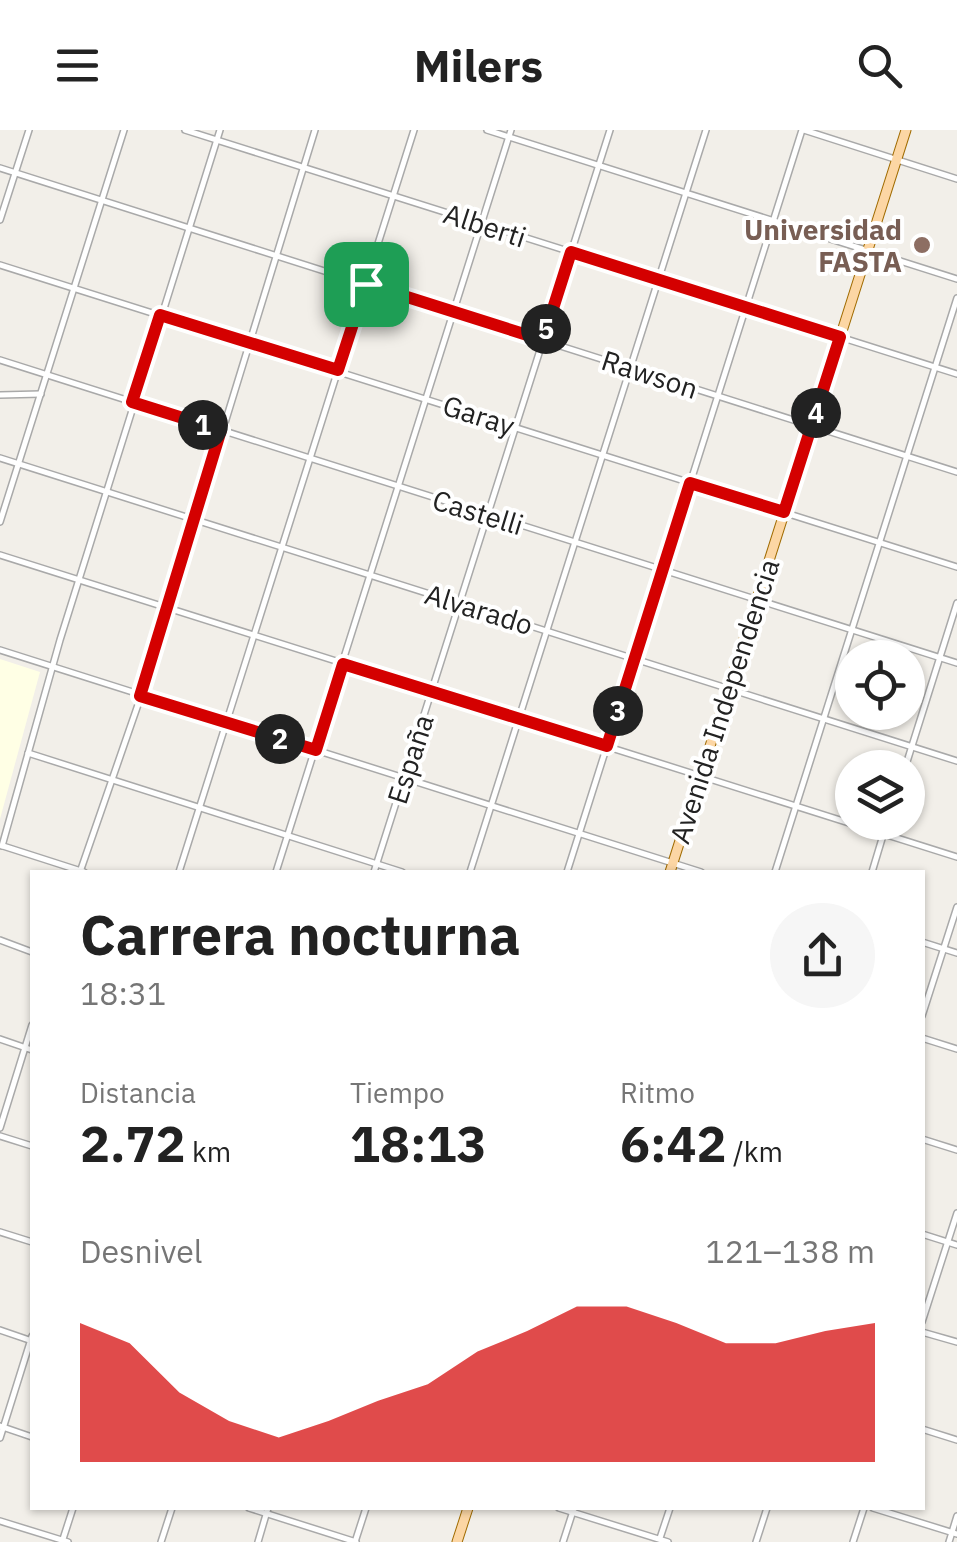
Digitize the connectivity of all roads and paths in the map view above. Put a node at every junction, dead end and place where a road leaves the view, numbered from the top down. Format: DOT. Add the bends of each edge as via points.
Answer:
graph roads {
  1 [pos="28,130"];
  2 [pos="124,130"];
  3 [pos="185,130"];
  4 [pos="220,130"];
  5 [pos="314,130"];
  6 [pos="414,130"];
  7 [pos="487,130"];
  8 [pos="610,130"];
  9 [pos="706,130"];
  10 [pos="803,130"];
  11 [pos="906,130"];
  12 [pos="510,134"];
  13 [pos="217,140"];
  14 [pos="896,159"];
  15 [pos="598,165"];
  16 [pos="303,167"];
  17 [pos="0,168"];
  18 [pos="15,173"];
  19 [pos="957,179"];
  20 [pos="686,193"];
  21 [pos="394,196"];
  22 [pos="102,200"];
  23 [pos="0,220"];
  24 [pos="773,220"];
  25 [pos="482,224"];
  26 [pos="190,228"];
  27 [pos="867,250"];
  28 [pos="571,252"];
  29 [pos="276,256"];
  30 [pos="0,265"];
  31 [pos="957,279"];
  32 [pos="658,280"];
  33 [pos="366,284"];
  34 [pos="74,288"];
  35 [pos="957,298"];
  36 [pos="746,308"];
  37 [pos="454,312"];
  38 [pos="160,315"];
  39 [pos="840,337"];
  40 [pos="543,340"];
  41 [pos="248,342"];
  42 [pos="0,360"];
  43 [pos="935,367"];
  44 [pos="630,368"];
  45 [pos="338,370"];
  46 [pos="957,374"];
  47 [pos="46,375"];
  48 [pos="40,394"];
  49 [pos="0,395"];
  50 [pos="718,396"];
  51 [pos="427,398"];
  52 [pos="132,402"];
  53 [pos="812,426"];
  54 [pos="515,427"];
  55 [pos="221,430"];
  56 [pos="602,455"];
  57 [pos="907,456"];
  58 [pos="0,458"];
  59 [pos="310,458"];
  60 [pos="18,464"];
  61 [pos="957,472"];
  62 [pos="690,483"];
  63 [pos="399,487"];
  64 [pos="106,492"];
  65 [pos="784,512"];
  66 [pos="488,515"];
  67 [pos="194,519"];
  68 [pos="0,522"];
  69 [pos="575,542"];
  70 [pos="880,543"];
  71 [pos="282,547"];
  72 [pos="0,555"];
  73 [pos="957,568"];
  74 [pos="663,570"];
  75 [pos="371,575"];
  76 [pos="79,579"];
  77 [pos="756,600"];
  78 [pos="460,603"];
  79 [pos="957,603"];
  80 [pos="166,607"];
  81 [pos="547,630"];
  82 [pos="852,630"];
  83 [pos="254,636"];
  84 [pos="0,650"];
  85 [pos="635,658"];
  86 [pos="940,658"];
  87 [pos="957,663"];
  88 [pos="343,664"];
  89 [pos="52,668"];
  90 [pos="728,688"];
  91 [pos="432,691"];
  92 [pos="140,696"];
  93 [pos="824,718"];
  94 [pos="519,719"];
  95 [pos="229,723"];
  96 [pos="607,746"];
  97 [pos="911,748"];
  98 [pos="316,750"];
  99 [pos="28,753"];
  100 [pos="957,761"];
  101 [pos="701,776"];
  102 [pos="404,778"];
  103 [pos="112,781"];
  104 [pos="491,806"];
  105 [pos="796,806"];
  106 [pos="200,808"];
  107 [pos="835,818"];
  108 [pos="580,834"];
  109 [pos="288,836"];
  110 [pos="882,840"];
  111 [pos="903,840"];
  112 [pos="1,846"];
  113 [pos="957,857"];
  114 [pos="376,864"];
  115 [pos="671,868"];
  116 [pos="76,870"];
  117 [pos="83,870"];
  118 [pos="180,870"];
  119 [pos="277,870"];
  120 [pos="374,870"];
  121 [pos="396,870"];
  122 [pos="471,870"];
  123 [pos="568,870"];
  124 [pos="776,870"];
  125 [pos="873,870"];
  126 [pos="957,907"];
  127 [pos="0,940"];
  128 [pos="925,943"];
  129 [pos="944,949"];
  130 [pos="30,951"];
  131 [pos="957,953"];
  132 [pos="925,1007"];
  133 [pos="0,1039"];
  134 [pos="925,1039"];
  135 [pos="957,1048"];
  136 [pos="29,1049"];
  137 [pos="0,1132"];
  138 [pos="925,1140"];
  139 [pos="30,1145"];
  140 [pos="957,1150"];
  141 [pos="957,1213"];
  142 [pos="0,1232"];
  143 [pos="925,1235"];
  144 [pos="30,1241"];
  145 [pos="948,1242"];
  146 [pos="957,1245"];
  147 [pos="925,1313"];
  148 [pos="0,1330"];
  149 [pos="925,1333"];
  150 [pos="30,1338"];
  151 [pos="957,1342"];
  152 [pos="30,1345"];
  153 [pos="2,1427"];
  154 [pos="925,1430"];
  155 [pos="30,1436"];
  156 [pos="0,1438"];
  157 [pos="957,1440"];
  158 [pos="72,1510"];
  159 [pos="171,1510"];
  160 [pos="268,1510"];
  161 [pos="365,1510"];
  162 [pos="467,1510"];
  163 [pos="573,1510"];
  164 [pos="669,1510"];
  165 [pos="766,1510"];
  166 [pos="863,1510"];
  167 [pos="879,1510"];
  168 [pos="957,1516"];
  169 [pos="0,1520"];
  170 [pos="954,1533"];
  171 [pos="659,1541"];
  172 [pos="64,1542"];
  173 [pos="161,1542"];
  174 [pos="258,1542"];
  175 [pos="356,1542"];
  176 [pos="457,1542"];
  177 [pos="563,1542"];
  178 [pos="668,1542"];
  179 [pos="756,1542"];
  180 [pos="853,1542"];
  181 [pos="949,1542"];
  1 -- 18 [label="street"];
  2 -- 22 [label="street"];
  3 -- 13 [label="street, Alberti"];
  4 -- 13 [label="street"];
  5 -- 16 [label="street"];
  6 -- 21 [label="street"];
  7 -- 12 [label="street"];
  8 -- 15 [label="street, España"];
  9 -- 20 [label="street"];
  10 -- 14 [label="street"];
  10 -- 24 [label="street"];
  11 -- 14 [label="main road, Avenida Independencia"];
  12 -- 15 [label="street"];
  12 -- 25 [label="street"];
  13 -- 16 [label="street, Alberti"];
  13 -- 26 [label="street"];
  14 -- 19 [label="street"];
  14 -- 27 [label="main road, Avenida Independencia"];
  15 -- 20 [label="street"];
  15 -- 28 [label="street, España"];
  16 -- 21 [label="street, Alberti"];
  16 -- 29 [label="street"];
  17 -- 18 [label="street, Rawson"];
  18 -- 22 [label="street, Rawson"];
  18 -- 23 [label="street"];
  20 -- 24 [label="street"];
  20 -- 32 [label="street"];
  21 -- 25 [label="street, Alberti"];
  21 -- 33 [label="street"];
  22 -- 26 [label="street, Rawson"];
  22 -- 34 [label="street"];
  24 -- 27 [label="street"];
  24 -- 36 [label="street"];
  25 -- 28 [label="street, Alberti"];
  25 -- 37 [label="street"];
  26 -- 29 [label="street, Rawson"];
  26 -- 38 [label="street"];
  27 -- 31 [label="street"];
  27 -- 39 [label="main road, Avenida Independencia"];
  28 -- 32 [label="street, Alberti"];
  28 -- 40 [label="street, España"];
  29 -- 33 [label="street, Rawson"];
  29 -- 41 [label="street"];
  30 -- 34 [label="street, Garay"];
  32 -- 36 [label="street, Alberti"];
  32 -- 44 [label="street"];
  33 -- 37 [label="street, Rawson"];
  33 -- 45 [label="street"];
  34 -- 38 [label="street, Garay"];
  34 -- 47 [label="street"];
  35 -- 43 [label="street"];
  36 -- 39 [label="street, Alberti"];
  36 -- 50 [label="street"];
  37 -- 40 [label="street, Rawson"];
  37 -- 51 [label="street"];
  38 -- 41 [label="street, Garay"];
  38 -- 52 [label="street"];
  39 -- 43 [label="street, Alberti"];
  39 -- 53 [label="main road, Avenida Independencia"];
  40 -- 44 [label="street, Rawson"];
  40 -- 54 [label="street, España"];
  41 -- 45 [label="street, Garay"];
  41 -- 55 [label="street"];
  42 -- 47 [label="street, Castelli"];
  43 -- 46 [label="street, Alberti"];
  43 -- 57 [label="street"];
  44 -- 50 [label="street, Rawson"];
  44 -- 56 [label="street"];
  45 -- 51 [label="street, Garay"];
  45 -- 59 [label="street"];
  47 -- 48 [label="street"];
  47 -- 52 [label="street, Castelli"];
  48 -- 49 [label="street"];
  48 -- 60 [label="street"];
  50 -- 53 [label="street, Rawson"];
  50 -- 62 [label="street"];
  51 -- 54 [label="street, Garay"];
  51 -- 63 [label="street"];
  52 -- 55 [label="street, Castelli"];
  52 -- 64 [label="street"];
  53 -- 57 [label="street, Rawson"];
  53 -- 65 [label="main road, Avenida Independencia"];
  54 -- 56 [label="street, Garay"];
  54 -- 66 [label="street, España"];
  55 -- 59 [label="street, Castelli"];
  55 -- 67 [label="street"];
  56 -- 62 [label="street, Garay"];
  56 -- 69 [label="street"];
  57 -- 61 [label="street, Rawson"];
  57 -- 70 [label="street"];
  58 -- 60 [label="street, Alvarado"];
  59 -- 63 [label="street, Castelli"];
  59 -- 71 [label="street"];
  60 -- 64 [label="street, Alvarado"];
  60 -- 68 [label="street"];
  62 -- 65 [label="street, Garay"];
  62 -- 74 [label="street"];
  63 -- 66 [label="street, Castelli"];
  63 -- 75 [label="street"];
  64 -- 67 [label="street, Alvarado"];
  64 -- 76 [label="street"];
  65 -- 70 [label="street, Garay"];
  65 -- 77 [label="main road, Avenida Independencia"];
  66 -- 69 [label="street, Castelli"];
  66 -- 78 [label="street, España"];
  67 -- 71 [label="street, Alvarado"];
  67 -- 80 [label="street"];
  69 -- 74 [label="street, Castelli"];
  69 -- 81 [label="street"];
  70 -- 73 [label="street, Garay"];
  70 -- 82 [label="street"];
  71 -- 75 [label="street, Alvarado"];
  71 -- 83 [label="street"];
  72 -- 76 [label="street"];
  74 -- 77 [label="street, Castelli"];
  74 -- 85 [label="street"];
  75 -- 78 [label="street, Alvarado"];
  75 -- 88 [label="street"];
  76 -- 80 [label="street"];
  76 -- 89 [label="street"];
  77 -- 82 [label="street, Castelli"];
  77 -- 90 [label="main road, Avenida Independencia"];
  78 -- 81 [label="street, Alvarado"];
  78 -- 91 [label="street, España"];
  79 -- 86 [label="street"];
  80 -- 83 [label="street"];
  80 -- 92 [label="street"];
  81 -- 85 [label="street, Alvarado"];
  81 -- 94 [label="street"];
  82 -- 86 [label="street, Castelli"];
  82 -- 93 [label="street"];
  83 -- 88 [label="street"];
  83 -- 95 [label="street"];
  84 -- 89 [label="street"];
  85 -- 90 [label="street, Alvarado"];
  85 -- 96 [label="street"];
  86 -- 87 [label="street, Castelli"];
  86 -- 97 [label="street"];
  88 -- 91 [label="street"];
  88 -- 98 [label="street"];
  89 -- 92 [label="street"];
  89 -- 99 [label="street"];
  90 -- 93 [label="street, Alvarado"];
  90 -- 101 [label="main road, Avenida Independencia"];
  91 -- 94 [label="street"];
  91 -- 102 [label="street, España"];
  92 -- 95 [label="street"];
  92 -- 103 [label="street"];
  93 -- 97 [label="street, Alvarado"];
  93 -- 105 [label="street"];
  94 -- 96 [label="street"];
  94 -- 104 [label="street"];
  95 -- 98 [label="street"];
  95 -- 106 [label="street"];
  96 -- 101 [label="street"];
  96 -- 108 [label="street"];
  97 -- 100 [label="street, Alvarado"];
  98 -- 102 [label="street"];
  98 -- 109 [label="street"];
  99 -- 103 [label="street"];
  99 -- 112 [label="street"];
  101 -- 105 [label="street"];
  101 -- 115 [label="main road, Avenida Independencia"];
  102 -- 104 [label="street"];
  102 -- 114 [label="street, España"];
  103 -- 106 [label="street"];
  103 -- 117 [label="street"];
  104 -- 108 [label="street"];
  104 -- 122 [label="street"];
  105 -- 107 [label="street"];
  105 -- 124 [label="street"];
  106 -- 109 [label="street"];
  106 -- 118 [label="street"];
  108 -- 115 [label="street"];
  108 -- 123 [label="street"];
  109 -- 114 [label="street"];
  109 -- 119 [label="street"];
  110 -- 125 [label="street"];
  111 -- 113 [label="street"];
  112 -- 116 [label="street"];
  114 -- 120 [label="street, España"];
  114 -- 121 [label="street"];
  126 -- 129 [label="street"];
  127 -- 130 [label="street"];
  128 -- 129 [label="street"];
  129 -- 131 [label="street"];
  129 -- 132 [label="street"];
  133 -- 136 [label="street"];
  134 -- 135 [label="street"];
  136 -- 137 [label="street"];
  137 -- 139 [label="street"];
  138 -- 140 [label="street"];
  141 -- 145 [label="street"];
  142 -- 144 [label="street"];
  143 -- 145 [label="street"];
  145 -- 146 [label="street"];
  145 -- 147 [label="street"];
  148 -- 150 [label="street"];
  149 -- 151 [label="street"];
  152 -- 153 [label="street"];
  153 -- 155 [label="street"];
  153 -- 156 [label="street"];
  154 -- 157 [label="street"];
  158 -- 172 [label="street"];
  159 -- 173 [label="street"];
  160 -- 174 [label="street"];
  160 -- 175 [label="street"];
  161 -- 175 [label="street"];
  162 -- 176 [label="main road"];
  163 -- 171 [label="street"];
  163 -- 177 [label="street"];
  164 -- 171 [label="street"];
  165 -- 179 [label="street"];
  166 -- 180 [label="street"];
  167 -- 170 [label="street"];
  168 -- 170 [label="street"];
  169 -- 172 [label="street"];
  170 -- 181 [label="street"];
  171 -- 178 [label="street"];
}
